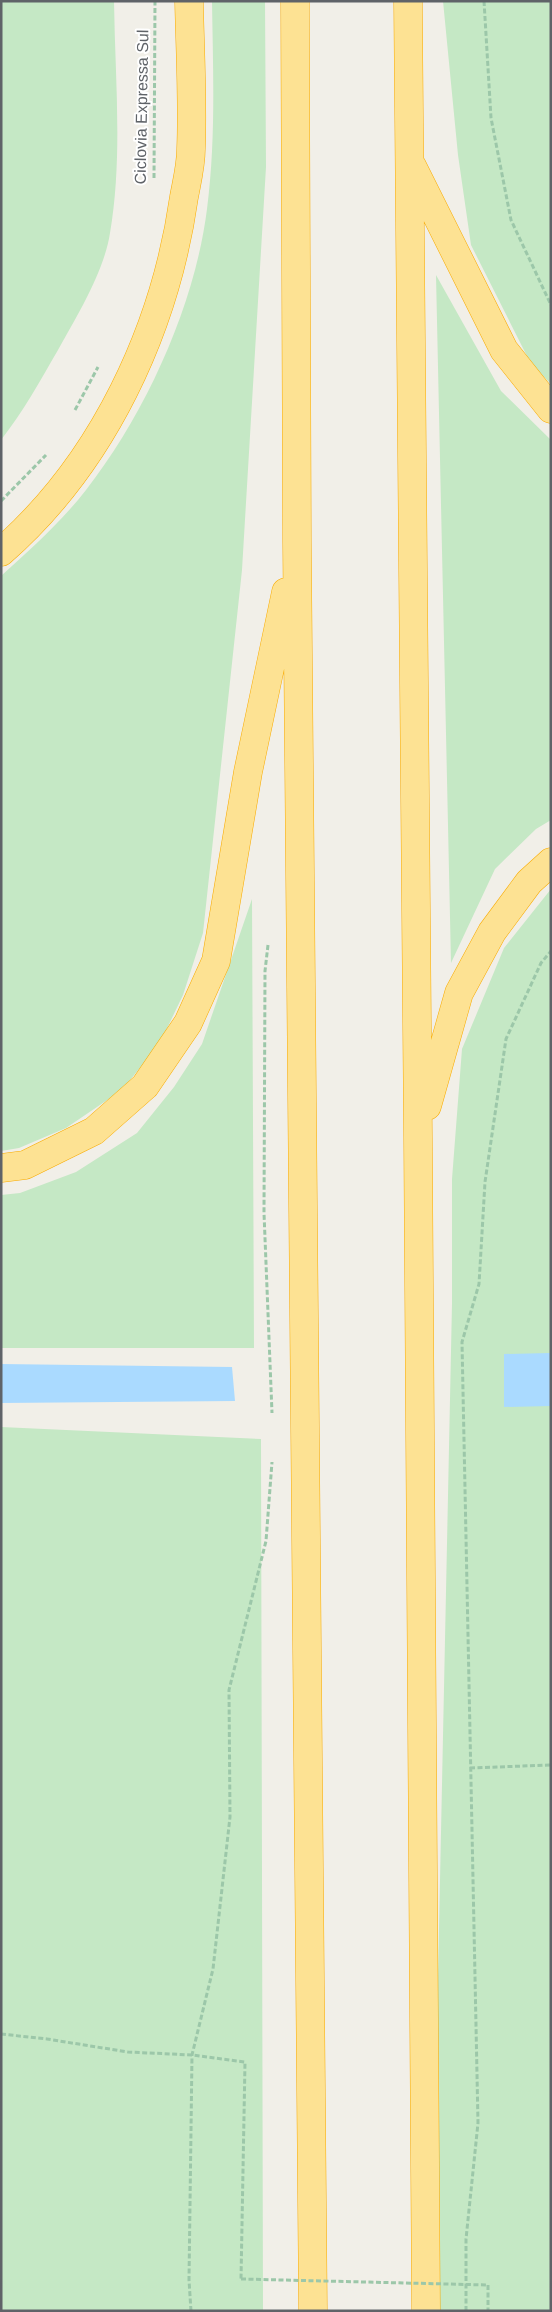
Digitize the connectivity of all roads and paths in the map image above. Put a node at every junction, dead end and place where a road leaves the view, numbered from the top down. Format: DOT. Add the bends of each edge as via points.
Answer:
graph roads {
  1 [pos="155,1"];
  2 [pos="189,1"];
  3 [pos="295,1"];
  4 [pos="408,1"];
  5 [pos="484,1"];
  6 [pos="410,161"];
  7 [pos="154,180"];
  8 [pos="551,305"];
  9 [pos="99,366"];
  10 [pos="551,409"];
  11 [pos="71,418"];
  12 [pos="50,451"];
  13 [pos="1,500"];
  14 [pos="297,542"];
  15 [pos="1,552"];
  16 [pos="551,862"];
  17 [pos="268,944"];
  18 [pos="551,951"];
  19 [pos="418,1137"];
  20 [pos="1,1168"];
  21 [pos="272,1420"];
  22 [pos="272,1459"];
  23 [pos="551,1765"];
  24 [pos="470,1768"];
  25 [pos="1,2034"];
  26 [pos="192,2055"];
  27 [pos="192,2311"];
  28 [pos="313,2311"];
  29 [pos="426,2311"];
  30 [pos="466,2311"];
  31 [pos="488,2311"];
  1 -- 7 [label="path, Ciclovia Expressa Sul"];
  2 -- 15 [label="highway" via="191,150 180,229 157,313 120,400 76,470"];
  3 -- 14 [label="highway"];
  4 -- 6 [label="highway"];
  5 -- 8 [label="path" via="491,118 511,220"];
  6 -- 10 [label="highway" via="504,350"];
  6 -- 19 [label="highway"];
  9 -- 11 [label="path"];
  12 -- 13 [label="path"];
  14 -- 20 [label="highway" via="248,772 216,960 188,1023 145,1086 94,1131 25,1165"];
  14 -- 28 [label="highway"];
  16 -- 19 [label="highway" via="529,882 492,932 459,993"];
  17 -- 21 [label="path" via="264,1213"];
  18 -- 24 [label="path" via="541,963 506,1039 485,1182 479,1284 462,1342"];
  19 -- 29 [label="highway"];
  22 -- 26 [label="path" via="266,1541 229,1690 230,1817 213,1969"];
  23 -- 24 [label="path"];
  24 -- 30 [label="path" via="478,2123 466,2239"];
  25 -- 26 [label="path" via="128,2052"];
  26 -- 27 [label="path" via="189,2280"];
  26 -- 31 [label="path, bridge" via="245,2062 241,2279 488,2285"];
}
